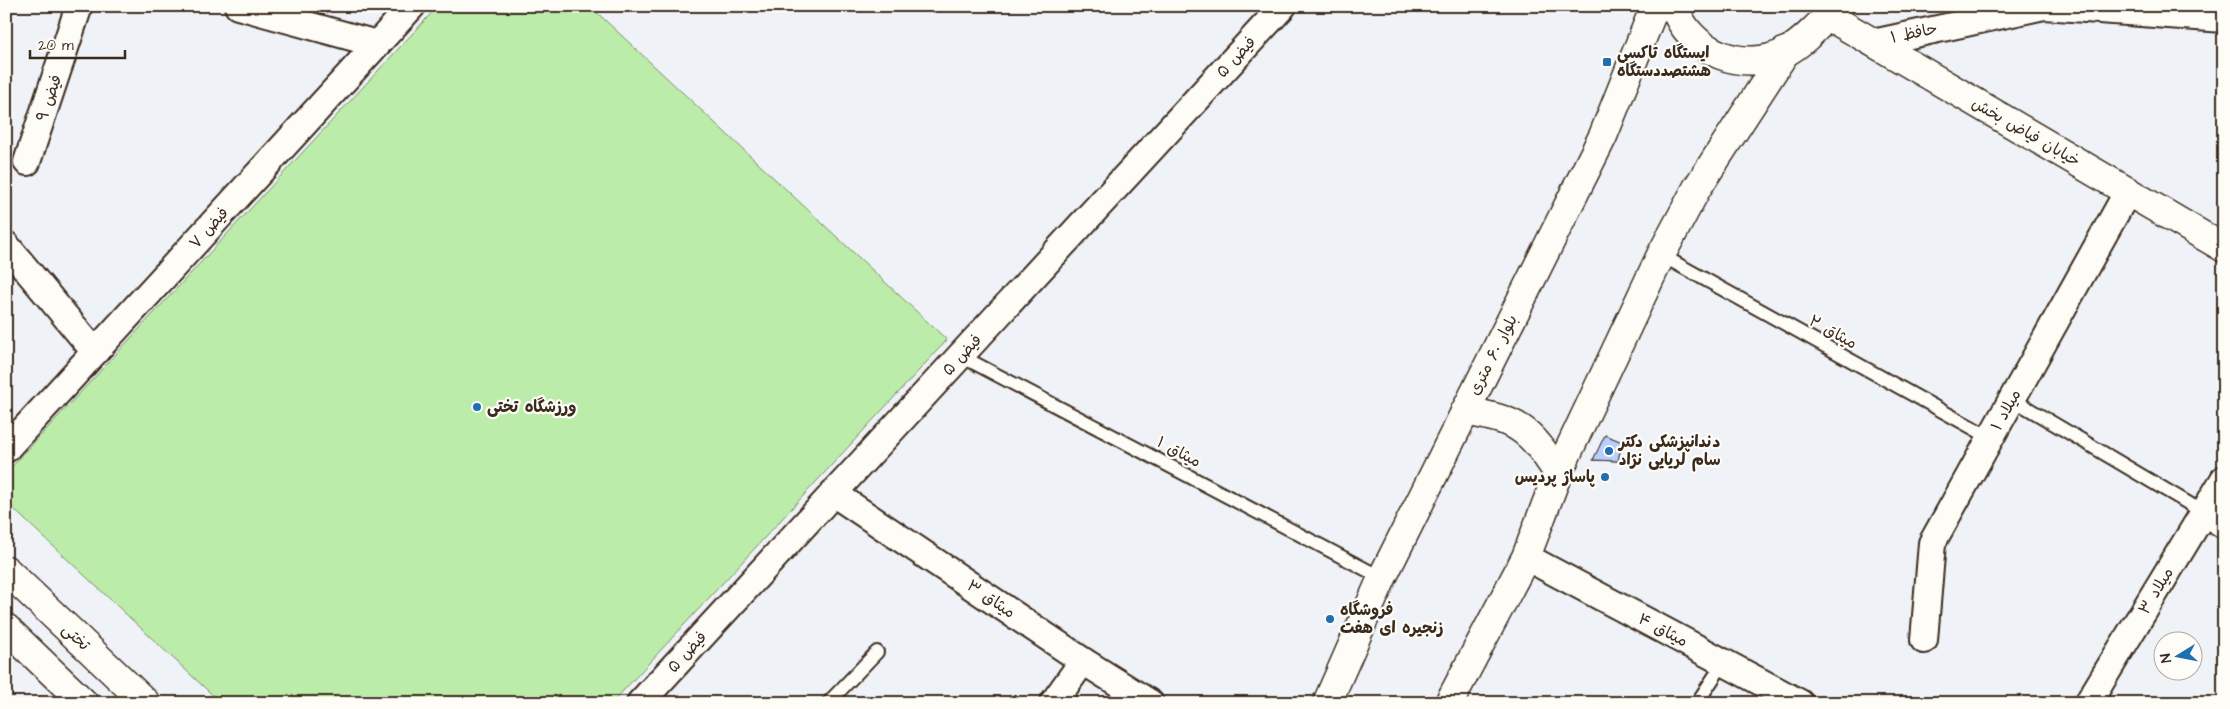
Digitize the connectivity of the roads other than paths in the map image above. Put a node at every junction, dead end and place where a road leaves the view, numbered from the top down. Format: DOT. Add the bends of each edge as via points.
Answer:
graph roads {
  1 [pos="79,6"];
  2 [pos="238,6"];
  3 [pos="412,6"];
  4 [pos="1283,6"];
  5 [pos="1655,6"];
  6 [pos="1674,6"];
  7 [pos="2044,6"];
  8 [pos="1833,11"];
  9 [pos="2224,19"];
  10 [pos="1873,42"];
  11 [pos="377,44"];
  12 [pos="1786,51"];
  13 [pos="27,162"];
  14 [pos="2128,191"];
  15 [pos="2222,244"];
  16 [pos="6,245"];
  17 [pos="1660,255"];
  18 [pos="95,352"];
  19 [pos="961,356"];
  20 [pos="2012,399"];
  21 [pos="1465,411"];
  22 [pos="1991,438"];
  23 [pos="6,449"];
  24 [pos="1558,472"];
  25 [pos="2224,479"];
  26 [pos="833,494"];
  27 [pos="2214,519"];
  28 [pos="1526,557"];
  29 [pos="6,570"];
  30 [pos="1382,578"];
  31 [pos="6,628"];
  32 [pos="1924,640"];
  33 [pos="877,652"];
  34 [pos="1083,661"];
  35 [pos="1724,662"];
  36 [pos="84,703"];
  37 [pos="146,703"];
  38 [pos="640,703"];
  39 [pos="828,703"];
  40 [pos="1053,703"];
  41 [pos="1150,703"];
  42 [pos="1326,703"];
  43 [pos="1449,703"];
  44 [pos="1697,703"];
  45 [pos="1800,703"];
  46 [pos="2088,703"];
  1 -- 13 [label="street, فیض ۹"];
  2 -- 11 [label="street"];
  3 -- 11 [label="street, فیض ۷"];
  4 -- 19 [label="street, فیض ۵"];
  5 -- 21 [label="main road, بلوار ۶۰ متری" via="1603,136"];
  6 -- 12 [label="main road" via="1692,38 1713,53 1737,61 1763,60"];
  7 -- 9 [label="street, حافظ ۱"];
  7 -- 10 [label="street, حافظ ۱"];
  8 -- 10 [label="main road, خیابان فیاض بخش"];
  8 -- 12 [label="main road"];
  10 -- 14 [label="main road, خیابان فیاض بخش"];
  11 -- 18 [label="street, فیض ۷"];
  12 -- 17 [label="main road" via="1696,188"];
  14 -- 15 [label="main road, خیابان فیاض بخش"];
  14 -- 20 [label="street, میلاد ۱"];
  16 -- 18 [label="street"];
  17 -- 22 [label="lane, میثاق ۲"];
  17 -- 24 [label="main road"];
  18 -- 23 [label="street, فیض ۷"];
  19 -- 26 [label="street, فیض ۵"];
  19 -- 30 [label="lane, میثاق ۱"];
  20 -- 22 [label="street, میلاد ۱"];
  20 -- 27 [label="lane"];
  21 -- 24 [label="main road" via="1510,422 1526,431"];
  21 -- 30 [label="main road, بلوار ۶۰ متری"];
  22 -- 32 [label="street, میلاد ۱" via="1932,543"];
  24 -- 28 [label="main road"];
  25 -- 27 [label="street, میلاد ۳"];
  26 -- 34 [label="street, میثاق ۳"];
  26 -- 38 [label="street, فیض ۵"];
  27 -- 46 [label="street, میلاد ۳"];
  28 -- 35 [label="street, میثاق ۴"];
  28 -- 43 [label="main road"];
  29 -- 37 [label="main road, تختی"];
  30 -- 42 [label="main road, بلوار ۶۰ متری"];
  31 -- 36 [label="main road"];
  33 -- 39 [label="lane"];
  34 -- 40 [label="street"];
  34 -- 41 [label="street, میثاق ۳"];
  35 -- 44 [label="lane"];
  35 -- 45 [label="street, میثاق ۴"];
}
